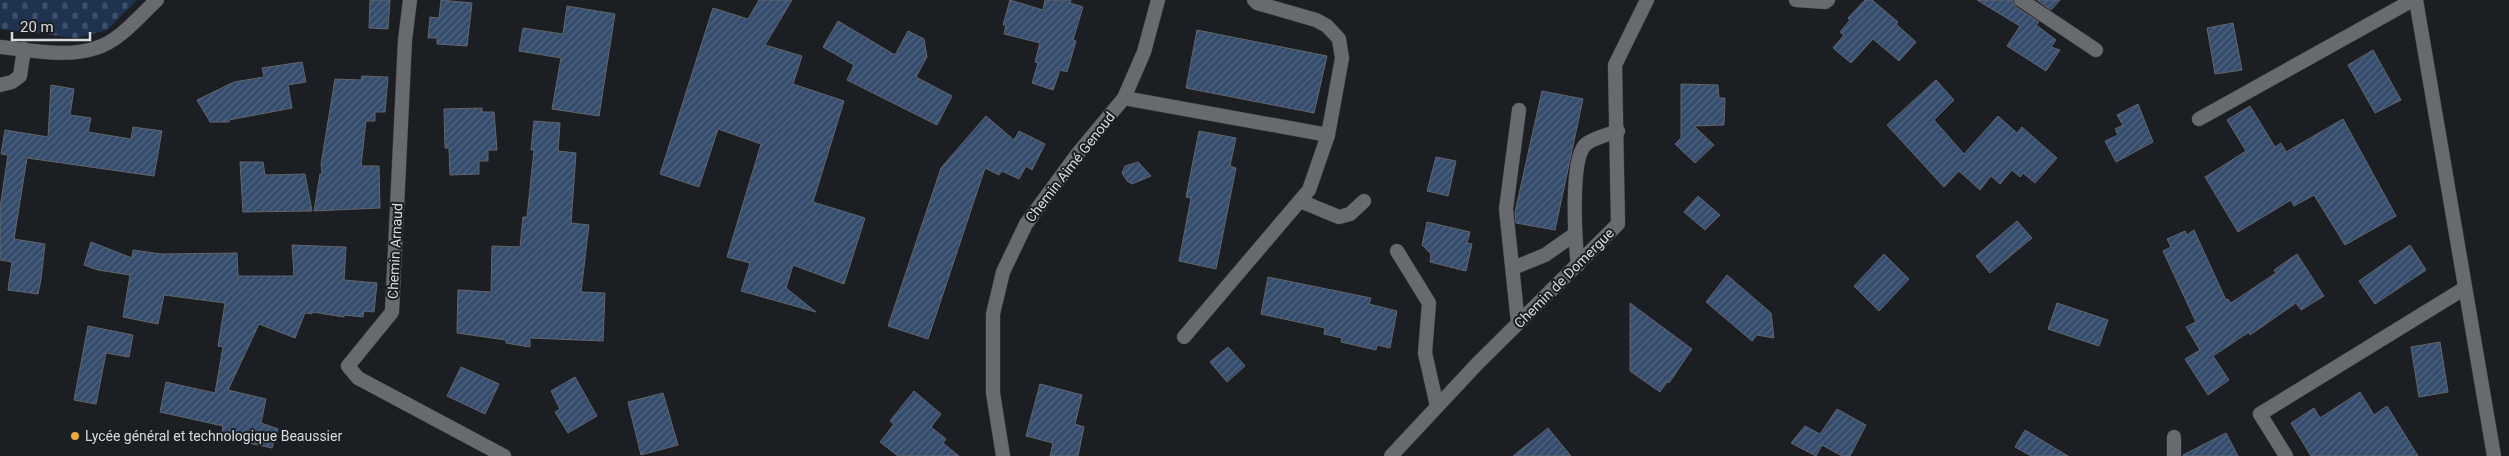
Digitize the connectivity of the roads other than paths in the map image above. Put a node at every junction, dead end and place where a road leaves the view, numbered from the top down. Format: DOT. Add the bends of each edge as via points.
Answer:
graph roads {
  1 [pos="157,0"];
  2 [pos="410,0"];
  3 [pos="1158,0"];
  4 [pos="1254,0"];
  5 [pos="1647,0"];
  6 [pos="1796,0"];
  7 [pos="1828,0"];
  8 [pos="2021,0"];
  9 [pos="2414,0"];
  10 [pos="0,47"];
  11 [pos="24,50"];
  12 [pos="2096,50"];
  13 [pos="0,85"];
  14 [pos="1124,98"];
  15 [pos="1519,110"];
  16 [pos="2200,119"];
  17 [pos="1618,131"];
  18 [pos="1328,135"];
  19 [pos="1300,200"];
  20 [pos="1364,201"];
  21 [pos="1575,234"];
  22 [pos="1397,251"];
  23 [pos="1578,265"];
  24 [pos="1513,268"];
  25 [pos="2465,288"];
  26 [pos="1518,323"];
  27 [pos="1184,337"];
  28 [pos="1438,406"];
  29 [pos="2174,437"];
  30 [pos="504,456"];
  31 [pos="1003,456"];
  32 [pos="1391,456"];
  33 [pos="2174,456"];
  34 [pos="2286,456"];
  35 [pos="2494,456"];
  1 -- 11 [label="street" via="117,36 98,48 74,53"];
  2 -- 30 [label="street, Chemin Arnaud" via="405,40 392,312 348,366 358,378"];
  3 -- 14 [label="street, Chemin Aimé Genoud" via="1144,52"];
  4 -- 18 [label="street" via="1316,20 1339,39 1342,58"];
  5 -- 17 [label="street, Chemin de Domergue" via="1615,65"];
  6 -- 7 [label="street"];
  8 -- 12 [label="street"];
  9 -- 16 [label="street"];
  9 -- 25 [label="street"];
  10 -- 11 [label="street"];
  11 -- 13 [label="street" via="20,76"];
  14 -- 18 [label="street"];
  14 -- 31 [label="street, Chemin Aimé Genoud" via="1026,224 1003,272 992,314 993,393"];
  15 -- 24 [label="street" via="1506,209"];
  17 -- 21 [label="street" via="1587,143 1581,151 1574,207"];
  17 -- 23 [label="street, Chemin de Domergue" via="1618,224"];
  18 -- 19 [label="street" via="1309,190"];
  19 -- 20 [label="street" via="1339,217 1350,214"];
  19 -- 27 [label="street"];
  21 -- 23 [label="street"];
  21 -- 24 [label="street" via="1545,255"];
  22 -- 28 [label="street" via="1429,303 1425,353"];
  23 -- 26 [label="street, Chemin de Domergue"];
  24 -- 26 [label="street"];
  25 -- 34 [label="street" via="2260,414"];
  25 -- 35 [label="street"];
  26 -- 28 [label="street, Chemin de Domergue"];
  28 -- 32 [label="street, Chemin de Domergue"];
  29 -- 33 [label="street"];
}
